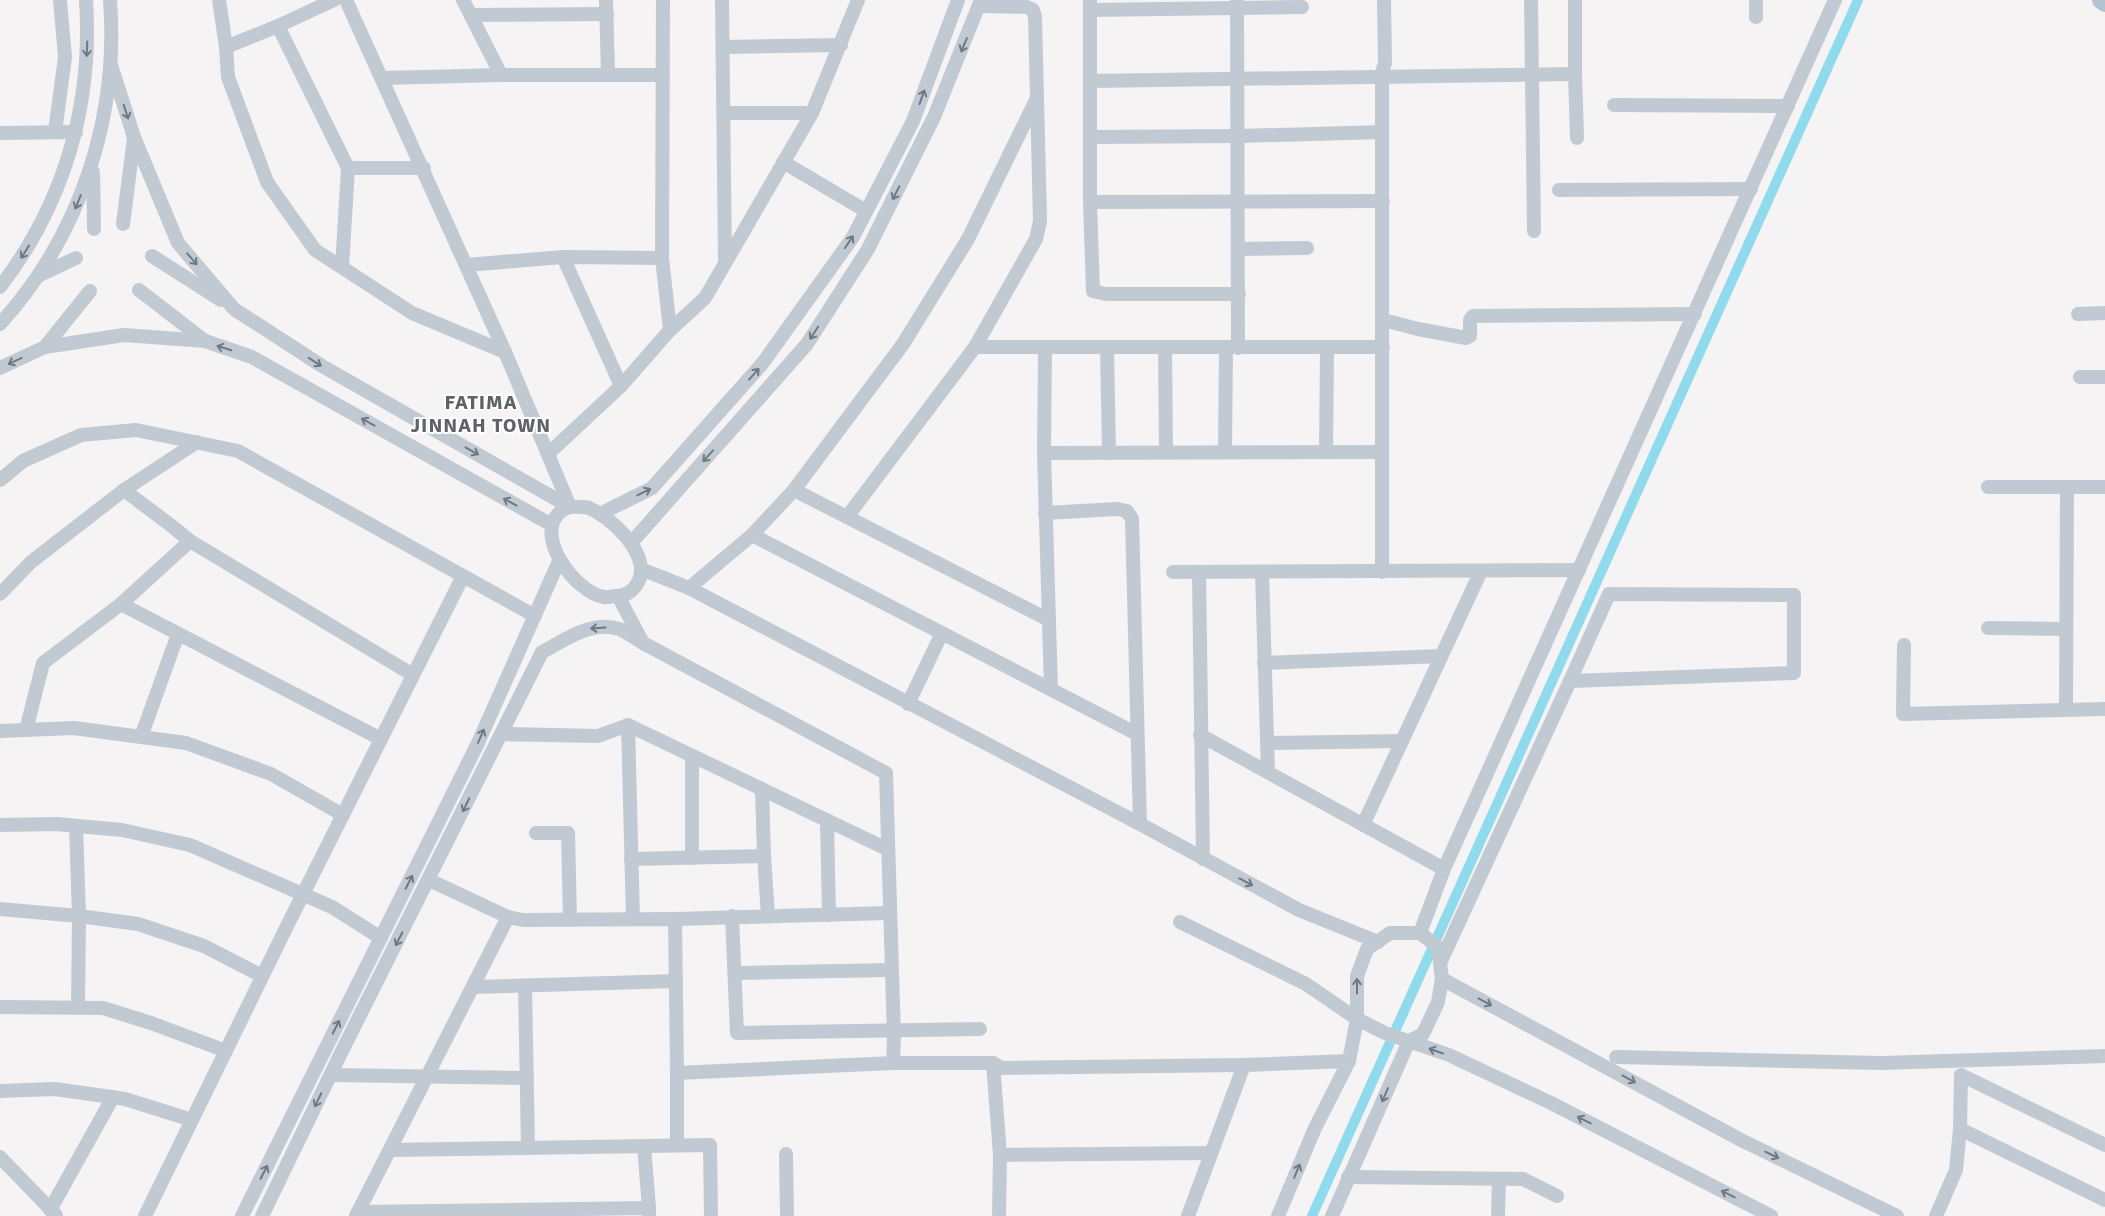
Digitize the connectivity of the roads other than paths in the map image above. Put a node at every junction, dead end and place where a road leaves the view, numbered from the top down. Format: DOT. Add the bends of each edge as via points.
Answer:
graph roads {
  1 [pos="60,0"];
  2 [pos="86,0"];
  3 [pos="110,0"];
  4 [pos="219,0"];
  5 [pos="334,0"];
  6 [pos="346,0"];
  7 [pos="463,0"];
  8 [pos="663,0"];
  9 [pos="722,0"];
  10 [pos="858,0"];
  11 [pos="958,0"];
  12 [pos="1377,0"];
  13 [pos="1384,0"];
  14 [pos="1531,0"];
  15 [pos="1575,0"];
  16 [pos="1756,0"];
  17 [pos="1835,0"];
  18 [pos="2101,0"];
  19 [pos="981,3"];
  20 [pos="2105,3"];
  21 [pos="1237,4"];
  22 [pos="1090,5"];
  23 [pos="546,7"];
  24 [pos="607,7"];
  25 [pos="1302,7"];
  26 [pos="471,15"];
  27 [pos="1756,18"];
  28 [pos="278,26"];
  29 [pos="841,45"];
  30 [pos="226,47"];
  31 [pos="723,48"];
  32 [pos="111,65"];
  33 [pos="608,74"];
  34 [pos="1382,74"];
  35 [pos="1531,74"];
  36 [pos="1575,74"];
  37 [pos="501,75"];
  38 [pos="663,75"];
  39 [pos="382,78"];
  40 [pos="1238,79"];
  41 [pos="1090,81"];
  42 [pos="1038,98"];
  43 [pos="1614,105"];
  44 [pos="1788,106"];
  45 [pos="724,113"];
  46 [pos="812,113"];
  47 [pos="55,132"];
  48 [pos="76,132"];
  49 [pos="1382,132"];
  50 [pos="0,133"];
  51 [pos="1239,136"];
  52 [pos="134,137"];
  53 [pos="1090,137"];
  54 [pos="1577,138"];
  55 [pos="784,162"];
  56 [pos="93,163"];
  57 [pos="348,168"];
  58 [pos="424,168"];
  59 [pos="1751,189"];
  60 [pos="1559,190"];
  61 [pos="1239,201"];
  62 [pos="1383,201"];
  63 [pos="1090,202"];
  64 [pos="866,211"];
  65 [pos="123,224"];
  66 [pos="94,229"];
  67 [pos="1534,231"];
  68 [pos="1307,248"];
  69 [pos="1239,249"];
  70 [pos="152,256"];
  71 [pos="564,257"];
  72 [pos="76,258"];
  73 [pos="662,258"];
  74 [pos="725,263"];
  75 [pos="466,265"];
  76 [pos="342,267"];
  77 [pos="39,275"];
  78 [pos="0,287"];
  79 [pos="139,290"];
  80 [pos="90,291"];
  81 [pos="1239,294"];
  82 [pos="234,309"];
  83 [pos="2105,313"];
  84 [pos="1695,314"];
  85 [pos="2078,314"];
  86 [pos="1383,320"];
  87 [pos="0,324"];
  88 [pos="670,330"];
  89 [pos="205,341"];
  90 [pos="45,347"];
  91 [pos="1383,347"];
  92 [pos="975,348"];
  93 [pos="1045,348"];
  94 [pos="1107,348"];
  95 [pos="1165,348"];
  96 [pos="1232,348"];
  97 [pos="1327,348"];
  98 [pos="506,352"];
  99 [pos="0,368"];
  100 [pos="2080,377"];
  101 [pos="2105,377"];
  102 [pos="621,386"];
  103 [pos="197,442"];
  104 [pos="1109,452"];
  105 [pos="1166,452"];
  106 [pos="1224,452"];
  107 [pos="1326,452"];
  108 [pos="1382,452"];
  109 [pos="549,453"];
  110 [pos="1044,453"];
  111 [pos="2105,478"];
  112 [pos="0,480"];
  113 [pos="2067,487"];
  114 [pos="2105,487"];
  115 [pos="124,490"];
  116 [pos="794,490"];
  117 [pos="570,506"];
  118 [pos="1046,513"];
  119 [pos="600,514"];
  120 [pos="847,517"];
  121 [pos="552,526"];
  122 [pos="752,535"];
  123 [pos="190,541"];
  124 [pos="632,542"];
  125 [pos="559,561"];
  126 [pos="641,569"];
  127 [pos="1579,570"];
  128 [pos="1481,571"];
  129 [pos="1173,572"];
  130 [pos="1199,572"];
  131 [pos="1262,572"];
  132 [pos="1382,572"];
  133 [pos="462,576"];
  134 [pos="689,588"];
  135 [pos="0,594"];
  136 [pos="618,596"];
  137 [pos="121,604"];
  138 [pos="535,616"];
  139 [pos="1049,620"];
  140 [pos="1988,628"];
  141 [pos="2066,629"];
  142 [pos="942,633"];
  143 [pos="178,634"];
  144 [pos="643,643"];
  145 [pos="1904,645"];
  146 [pos="1441,656"];
  147 [pos="1264,663"];
  148 [pos="413,675"];
  149 [pos="1570,682"];
  150 [pos="1051,689"];
  151 [pos="908,704"];
  152 [pos="2105,709"];
  153 [pos="2066,710"];
  154 [pos="628,725"];
  155 [pos="0,730"];
  156 [pos="26,730"];
  157 [pos="502,734"];
  158 [pos="1137,734"];
  159 [pos="1200,735"];
  160 [pos="142,737"];
  161 [pos="381,739"];
  162 [pos="1402,741"];
  163 [pos="1267,742"];
  164 [pos="692,756"];
  165 [pos="1268,772"];
  166 [pos="762,789"];
  167 [pos="342,815"];
  168 [pos="827,820"];
  169 [pos="1140,824"];
  170 [pos="1363,825"];
  171 [pos="0,826"];
  172 [pos="76,826"];
  173 [pos="536,833"];
  174 [pos="887,849"];
  175 [pos="764,856"];
  176 [pos="692,858"];
  177 [pos="631,859"];
  178 [pos="1203,859"];
  179 [pos="1444,869"];
  180 [pos="428,880"];
  181 [pos="303,893"];
  182 [pos="0,910"];
  183 [pos="889,913"];
  184 [pos="829,915"];
  185 [pos="79,916"];
  186 [pos="732,916"];
  187 [pos="768,916"];
  188 [pos="508,918"];
  189 [pos="570,919"];
  190 [pos="633,919"];
  191 [pos="675,919"];
  192 [pos="1180,922"];
  193 [pos="1420,933"];
  194 [pos="381,938"];
  195 [pos="1378,942"];
  196 [pos="1441,961"];
  197 [pos="891,970"];
  198 [pos="735,973"];
  199 [pos="262,976"];
  200 [pos="1442,980"];
  201 [pos="676,981"];
  202 [pos="525,986"];
  203 [pos="473,987"];
  204 [pos="0,1007"];
  205 [pos="78,1008"];
  206 [pos="1358,1019"];
  207 [pos="980,1029"];
  208 [pos="894,1030"];
  209 [pos="1410,1041"];
  210 [pos="226,1051"];
  211 [pos="2105,1056"];
  212 [pos="1616,1057"];
  213 [pos="1349,1061"];
  214 [pos="893,1063"];
  215 [pos="993,1063"];
  216 [pos="1244,1064"];
  217 [pos="677,1073"];
  218 [pos="331,1075"];
  219 [pos="427,1076"];
  220 [pos="527,1078"];
  221 [pos="0,1091"];
  222 [pos="113,1097"];
  223 [pos="192,1120"];
  224 [pos="1960,1129"];
  225 [pos="2105,1145"];
  226 [pos="644,1146"];
  227 [pos="677,1146"];
  228 [pos="528,1148"];
  229 [pos="390,1150"];
  230 [pos="1211,1153"];
  231 [pos="786,1154"];
  232 [pos="1000,1155"];
  233 [pos="0,1157"];
  234 [pos="1348,1177"];
  235 [pos="1499,1179"];
  236 [pos="1557,1196"];
  237 [pos="2105,1200"];
  238 [pos="649,1212"];
  239 [pos="54,1213"];
  240 [pos="487,1213"];
  241 [pos="357,1214"];
  242 [pos="414,1214"];
  243 [pos="1894,1215"];
  244 [pos="145,1216"];
  245 [pos="242,1216"];
  246 [pos="262,1216"];
  247 [pos="711,1216"];
  248 [pos="787,1216"];
  249 [pos="999,1216"];
  250 [pos="1188,1216"];
  251 [pos="1278,1216"];
  252 [pos="1332,1216"];
  253 [pos="1498,1216"];
  254 [pos="1772,1216"];
  255 [pos="1936,1216"];
  1 -- 47 [label="street" via="65,57"];
  2 -- 48 [label="street, one-way" via="86,70"];
  3 -- 32 [label="street"];
  4 -- 30 [label="street"];
  5 -- 28 [label="street"];
  6 -- 39 [label="street"];
  7 -- 26 [label="street"];
  8 -- 38 [label="street"];
  9 -- 31 [label="street"];
  10 -- 29 [label="street"];
  64 -- 11 [label="street, one-way" via="913,121"];
  12 -- 34 [label="street"];
  13 -- 34 [label="street" via="1385,63"];
  14 -- 35 [label="street"];
  15 -- 36 [label="street"];
  16 -- 27 [label="street"];
  17 -- 44 [label="street"];
  18 -- 20 [label="main road"];
  19 -- 42 [label="street" via="1027,6 1033,10 1036,18"];
  19 -- 124 [label="street, one-way" via="934,117 868,249 812,336"];
  21 -- 22 [label="street"];
  21 -- 25 [label="street"];
  21 -- 40 [label="street"];
  22 -- 41 [label="street"];
  23 -- 24 [label="street"];
  23 -- 26 [label="street"];
  24 -- 33 [label="street"];
  26 -- 37 [label="street"];
  28 -- 30 [label="street"];
  28 -- 57 [label="street"];
  29 -- 31 [label="street"];
  29 -- 46 [label="street"];
  30 -- 76 [label="street" via="228,78 267,182 315,250"];
  31 -- 45 [label="street"];
  32 -- 52 [label="street, one-way"];
  32 -- 56 [label="street"];
  33 -- 37 [label="street"];
  33 -- 38 [label="street"];
  34 -- 35 [label="street"];
  34 -- 40 [label="street"];
  34 -- 49 [label="street"];
  35 -- 36 [label="street"];
  35 -- 67 [label="street"];
  36 -- 54 [label="street"];
  37 -- 39 [label="street"];
  38 -- 73 [label="street"];
  39 -- 58 [label="street"];
  40 -- 41 [label="street"];
  40 -- 51 [label="street"];
  41 -- 53 [label="street"];
  42 -- 92 [label="street" via="1040,221 1036,239"];
  42 -- 116 [label="street" via="968,239 928,304 903,344"];
  43 -- 44 [label="street"];
  44 -- 59 [label="street"];
  45 -- 46 [label="street"];
  45 -- 74 [label="street"];
  46 -- 55 [label="street"];
  47 -- 48 [label="street"];
  47 -- 50 [label="street"];
  48 -- 78 [label="street, one-way" via="67,165 48,210 25,252"];
  49 -- 51 [label="street"];
  49 -- 62 [label="street"];
  51 -- 53 [label="street"];
  51 -- 61 [label="street"];
  52 -- 65 [label="street"];
  52 -- 82 [label="street, one-way" via="178,243"];
  53 -- 63 [label="street"];
  55 -- 64 [label="street"];
  55 -- 74 [label="street"];
  56 -- 66 [label="street"];
  56 -- 77 [label="street, one-way" via="75,210"];
  57 -- 58 [label="street"];
  57 -- 76 [label="street"];
  58 -- 75 [label="street"];
  59 -- 60 [label="street"];
  59 -- 84 [label="street"];
  61 -- 62 [label="street"];
  61 -- 63 [label="street"];
  61 -- 69 [label="street"];
  62 -- 86 [label="street"];
  63 -- 81 [label="street" via="1093,291 1106,294"];
  119 -- 64 [label="street, one-way" via="652,488 762,364 853,237"];
  68 -- 69 [label="street"];
  69 -- 81 [label="street"];
  70 -- 82 [label="street"];
  71 -- 73 [label="street"];
  71 -- 75 [label="street"];
  71 -- 102 [label="street"];
  72 -- 77 [label="street"];
  73 -- 88 [label="street"];
  74 -- 88 [label="street" via="705,298"];
  75 -- 98 [label="street"];
  76 -- 98 [label="street" via="412,313"];
  77 -- 87 [label="street"];
  79 -- 89 [label="street"];
  80 -- 90 [label="street"];
  81 -- 96 [label="street"];
  82 -- 117 [label="street, one-way" via="322,366"];
  83 -- 85 [label="street"];
  84 -- 86 [label="street" via="1473,316 1470,336 1466,338"];
  84 -- 127 [label="street"];
  86 -- 91 [label="street"];
  88 -- 102 [label="street"];
  89 -- 90 [label="street" via="124,335"];
  121 -- 89 [label="street, one-way" via="252,357"];
  90 -- 99 [label="street, one-way"];
  91 -- 97 [label="street"];
  91 -- 108 [label="street"];
  92 -- 93 [label="street"];
  92 -- 120 [label="street"];
  93 -- 94 [label="street"];
  93 -- 110 [label="street"];
  94 -- 95 [label="street"];
  94 -- 104 [label="street"];
  95 -- 96 [label="street"];
  95 -- 105 [label="street"];
  96 -- 97 [label="street"];
  96 -- 106 [label="street"];
  97 -- 107 [label="street"];
  98 -- 109 [label="street"];
  100 -- 101 [label="street"];
  102 -- 109 [label="street"];
  103 -- 112 [label="street" via="136,430 81,435 23,462"];
  103 -- 115 [label="street"];
  103 -- 133 [label="street" via="238,451"];
  104 -- 105 [label="street"];
  104 -- 110 [label="street"];
  105 -- 106 [label="street"];
  106 -- 107 [label="street"];
  107 -- 108 [label="street"];
  108 -- 132 [label="street"];
  109 -- 117 [label="street"];
  110 -- 118 [label="street"];
  111 -- 113 [label="street" via="1990,483"];
  113 -- 114 [label="street"];
  113 -- 141 [label="street"];
  115 -- 123 [label="street"];
  115 -- 135 [label="street" via="30,562"];
  116 -- 120 [label="street"];
  116 -- 122 [label="street"];
  117 -- 119 [label="street" via="586,507"];
  117 -- 121 [label="street" via="559,513"];
  118 -- 139 [label="street"];
  118 -- 158 [label="street" via="1117,509 1127,511 1132,519"];
  119 -- 124 [label="street"];
  120 -- 139 [label="street"];
  121 -- 125 [label="street" via="552,542"];
  122 -- 134 [label="street"];
  122 -- 142 [label="street"];
  123 -- 137 [label="street"];
  123 -- 148 [label="street"];
  124 -- 126 [label="street"];
  125 -- 136 [label="street" via="587,590 604,597"];
  125 -- 138 [label="street"];
  126 -- 134 [label="street"];
  126 -- 136 [label="street" via="637,585 625,595"];
  127 -- 128 [label="street"];
  127 -- 179 [label="street"];
  128 -- 132 [label="street"];
  128 -- 146 [label="street"];
  129 -- 130 [label="street"];
  130 -- 131 [label="street"];
  130 -- 159 [label="street"];
  131 -- 132 [label="street"];
  131 -- 147 [label="street"];
  133 -- 138 [label="street"];
  133 -- 148 [label="street"];
  134 -- 151 [label="street"];
  136 -- 144 [label="street"];
  137 -- 143 [label="street"];
  137 -- 156 [label="street" via="43,663"];
  194 -- 138 [label="street, one-way" via="478,743"];
  139 -- 150 [label="street"];
  140 -- 141 [label="street"];
  141 -- 153 [label="street"];
  142 -- 150 [label="street"];
  142 -- 151 [label="street"];
  143 -- 160 [label="street"];
  143 -- 161 [label="street"];
  144 -- 157 [label="street, one-way" via="619,629 602,627 582,630 542,652"];
  144 -- 174 [label="street" via="886,774"];
  145 -- 153 [label="street" via="1903,714"];
  146 -- 147 [label="street"];
  146 -- 162 [label="street"];
  147 -- 163 [label="street"];
  148 -- 161 [label="street"];
  149 -- 149 [label="street" via="1794,673 1794,595 1609,594"];
  149 -- 196 [label="street"];
  150 -- 158 [label="street"];
  151 -- 169 [label="street"];
  152 -- 153 [label="street"];
  154 -- 157 [label="street" via="598,736"];
  154 -- 164 [label="street"];
  154 -- 177 [label="street"];
  155 -- 156 [label="street"];
  156 -- 160 [label="street" via="74,728"];
  157 -- 180 [label="street, one-way"];
  158 -- 169 [label="street"];
  159 -- 165 [label="street"];
  159 -- 178 [label="street"];
  160 -- 167 [label="street" via="186,744 271,774"];
  161 -- 167 [label="street"];
  162 -- 163 [label="street"];
  162 -- 170 [label="street"];
  163 -- 165 [label="street"];
  164 -- 166 [label="street"];
  164 -- 176 [label="street"];
  165 -- 170 [label="street"];
  166 -- 168 [label="street"];
  166 -- 175 [label="street"];
  167 -- 181 [label="street"];
  168 -- 174 [label="street"];
  168 -- 184 [label="street"];
  169 -- 178 [label="street"];
  170 -- 179 [label="street"];
  171 -- 172 [label="street"];
  172 -- 181 [label="street" via="122,830 190,845"];
  172 -- 185 [label="street"];
  173 -- 189 [label="street" via="568,833"];
  174 -- 183 [label="street"];
  175 -- 176 [label="street"];
  175 -- 187 [label="street"];
  176 -- 177 [label="street"];
  177 -- 190 [label="street"];
  178 -- 195 [label="street, one-way" via="1299,910"];
  179 -- 193 [label="street"];
  180 -- 188 [label="street"];
  180 -- 218 [label="street, one-way"];
  181 -- 194 [label="street"];
  181 -- 199 [label="street"];
  182 -- 185 [label="street"];
  183 -- 184 [label="street"];
  183 -- 197 [label="street"];
  184 -- 187 [label="street"];
  185 -- 199 [label="street" via="138,924 204,946"];
  185 -- 205 [label="street"];
  186 -- 187 [label="street"];
  186 -- 191 [label="street"];
  186 -- 198 [label="street"];
  188 -- 189 [label="street"];
  188 -- 203 [label="street"];
  189 -- 190 [label="street"];
  190 -- 191 [label="street"];
  191 -- 201 [label="street"];
  192 -- 206 [label="street" via="1306,984"];
  193 -- 195 [label="street" via="1390,933"];
  193 -- 196 [label="street" via="1438,947"];
  245 -- 194 [label="street, one-way"];
  206 -- 195 [label="street, one-way" via="1357,976 1367,949"];
  196 -- 200 [label="street"];
  197 -- 198 [label="street"];
  197 -- 208 [label="street"];
  198 -- 208 [label="street" via="737,1033"];
  199 -- 210 [label="street"];
  200 -- 209 [label="street" via="1438,1002 1423,1034"];
  200 -- 243 [label="street, one-way" via="1741,1140"];
  201 -- 202 [label="street"];
  201 -- 217 [label="street"];
  202 -- 203 [label="street"];
  202 -- 220 [label="street"];
  203 -- 219 [label="street"];
  204 -- 205 [label="street"];
  205 -- 210 [label="street" via="103,1008 151,1022"];
  206 -- 209 [label="street"];
  206 -- 213 [label="street"];
  207 -- 208 [label="street"];
  208 -- 214 [label="street"];
  209 -- 234 [label="street, one-way"];
  254 -- 209 [label="street, one-way" via="1551,1103 1449,1055"];
  210 -- 223 [label="street"];
  211 -- 212 [label="street" via="1881,1063"];
  213 -- 216 [label="street"];
  251 -- 213 [label="street, one-way" via="1314,1128"];
  214 -- 215 [label="street"];
  214 -- 217 [label="street"];
  215 -- 216 [label="street" via="1001,1068"];
  215 -- 232 [label="street"];
  216 -- 230 [label="street"];
  217 -- 227 [label="street"];
  218 -- 219 [label="street"];
  218 -- 246 [label="street, one-way"];
  219 -- 220 [label="street"];
  219 -- 229 [label="street"];
  220 -- 228 [label="street"];
  221 -- 222 [label="street" via="54,1089"];
  222 -- 223 [label="street"];
  222 -- 239 [label="street"];
  223 -- 244 [label="street"];
  224 -- 225 [label="street" via="1961,1075"];
  224 -- 237 [label="street"];
  224 -- 255 [label="street" via="1956,1170"];
  226 -- 227 [label="street"];
  226 -- 228 [label="street"];
  226 -- 238 [label="street"];
  227 -- 247 [label="street" via="710,1145"];
  228 -- 229 [label="street"];
  229 -- 241 [label="street"];
  230 -- 232 [label="street"];
  230 -- 250 [label="street"];
  231 -- 248 [label="street"];
  232 -- 249 [label="street"];
  233 -- 239 [label="street"];
  234 -- 235 [label="street"];
  234 -- 252 [label="street"];
  235 -- 236 [label="street" via="1524,1178"];
  235 -- 253 [label="street"];
  238 -- 240 [label="street"];
  240 -- 242 [label="street"];
  241 -- 242 [label="street"];
}
